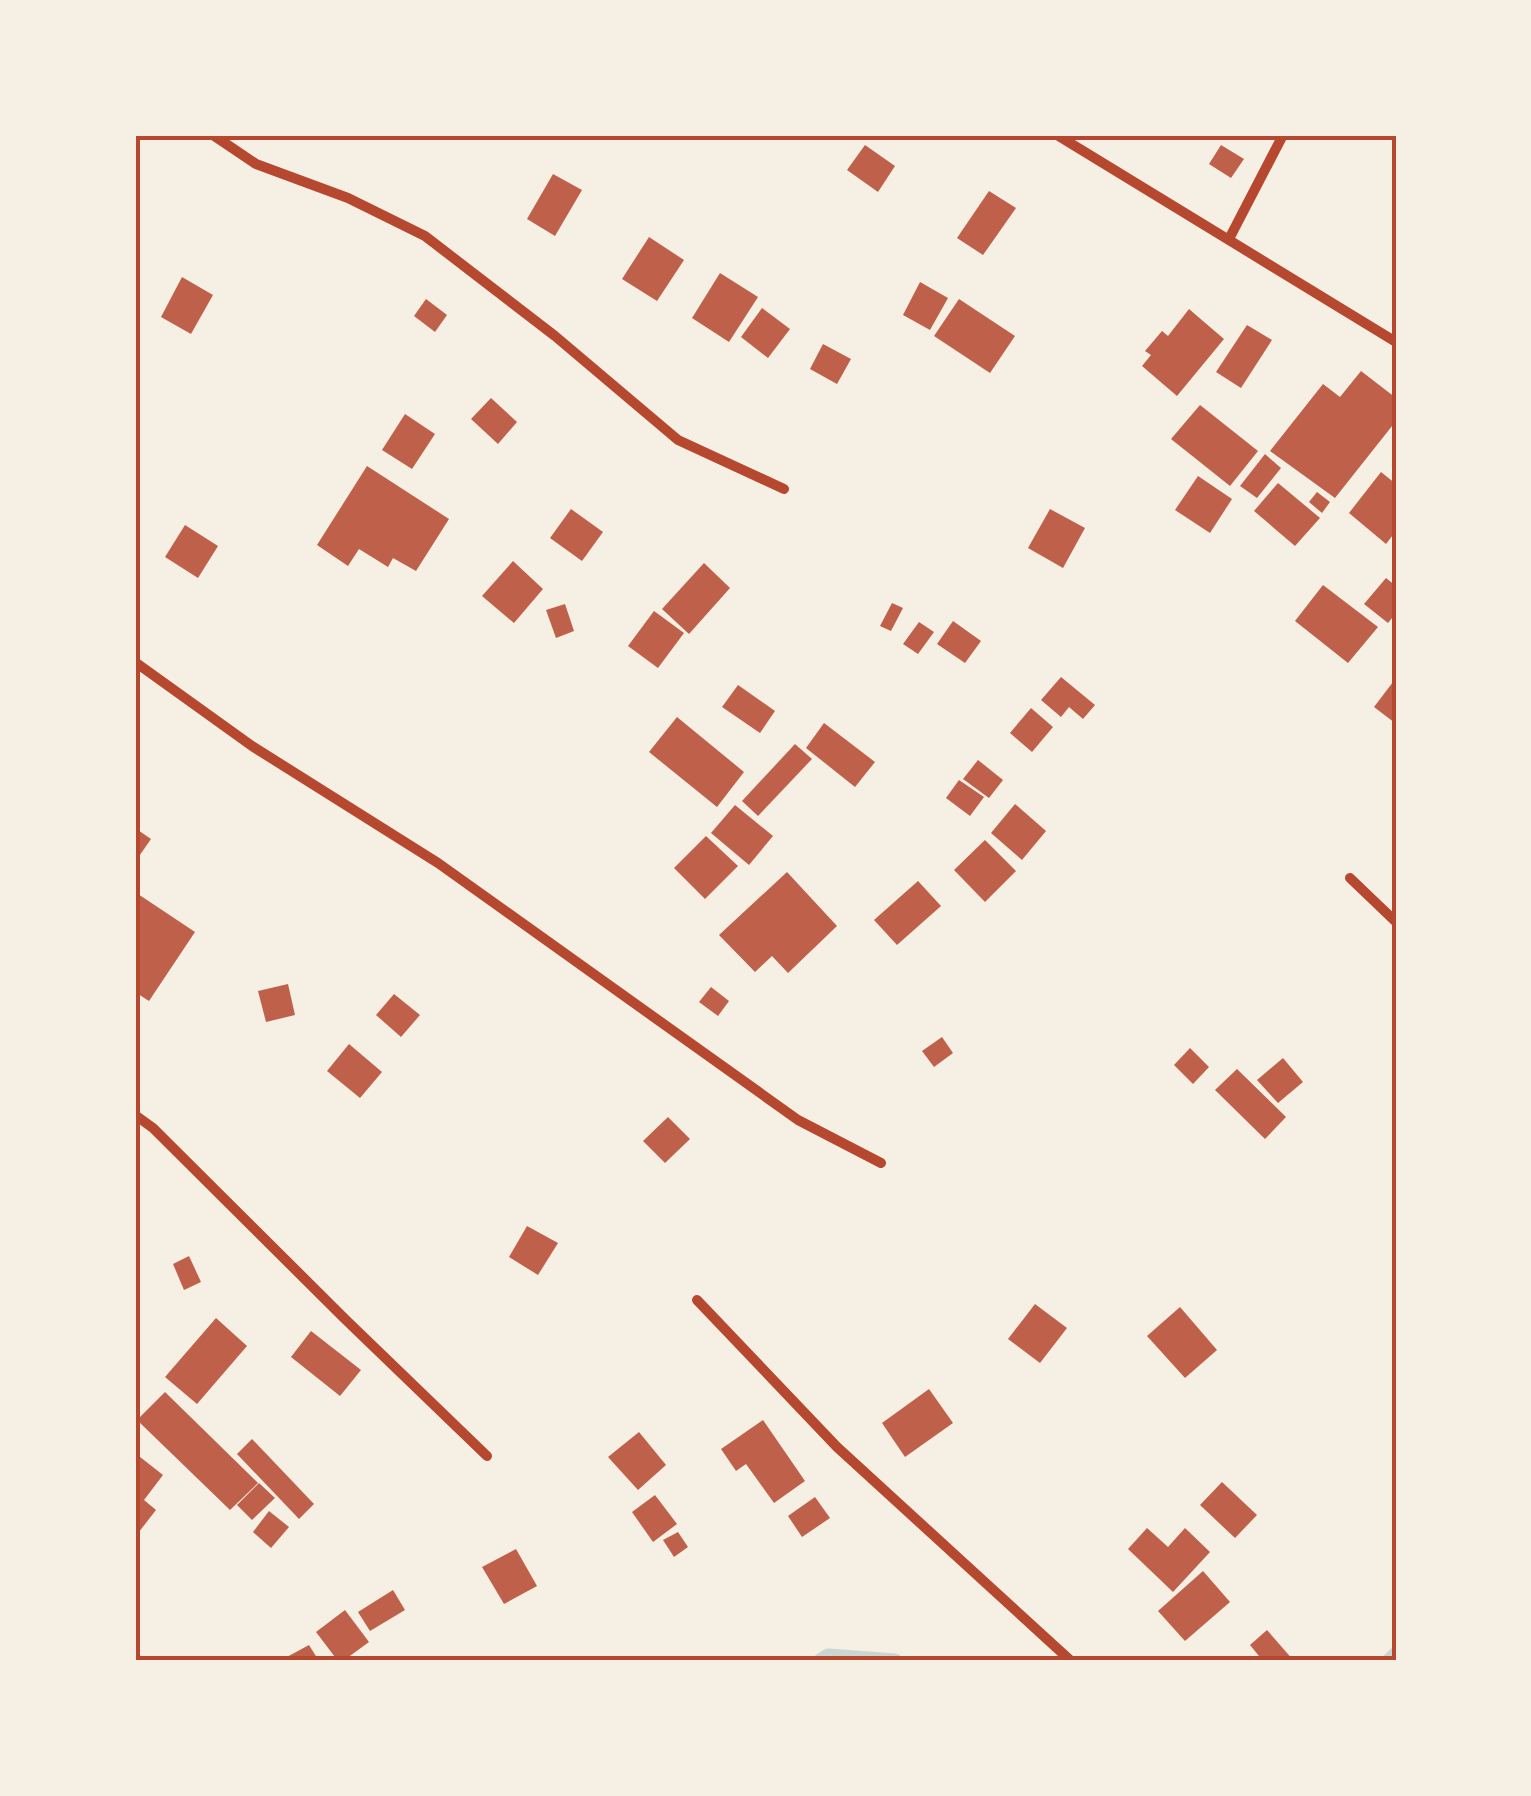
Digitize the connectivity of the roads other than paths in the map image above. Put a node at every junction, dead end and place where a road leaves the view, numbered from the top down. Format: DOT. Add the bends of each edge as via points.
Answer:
graph roads {
  1 [pos="214,135"];
  2 [pos="1057,135"];
  3 [pos="1283,135"];
  4 [pos="1229,239"];
  5 [pos="1396,342"];
  6 [pos="784,489"];
  7 [pos="135,662"];
  8 [pos="1350,878"];
  9 [pos="1396,922"];
  10 [pos="135,1115"];
  11 [pos="881,1163"];
  12 [pos="697,1300"];
  13 [pos="487,1456"];
  14 [pos="1071,1661"];
  1 -- 6 [label="street" via="256,164 425,236 678,440"];
  2 -- 4 [label="street"];
  3 -- 4 [label="street"];
  4 -- 5 [label="street"];
  7 -- 11 [label="street" via="252,746 438,863 798,1120"];
  8 -- 9 [label="street"];
  10 -- 13 [label="street"];
  12 -- 14 [label="street" via="837,1447"];
}
